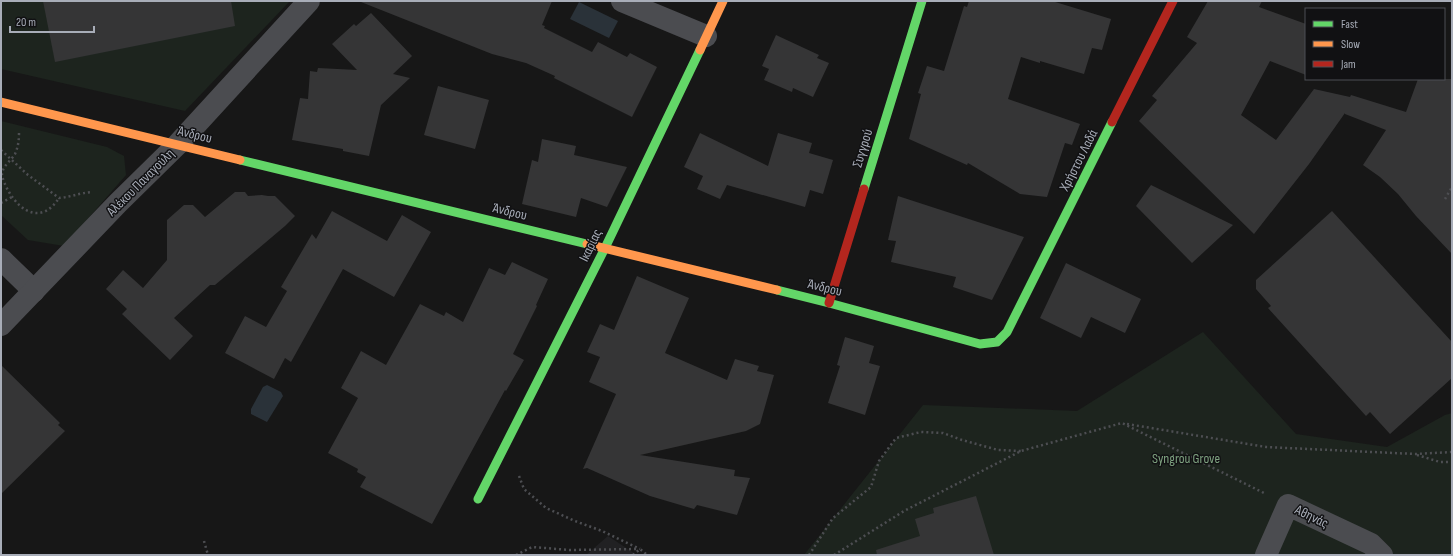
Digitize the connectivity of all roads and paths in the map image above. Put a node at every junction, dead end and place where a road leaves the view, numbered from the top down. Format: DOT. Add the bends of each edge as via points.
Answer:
graph roads {
  1 [pos="310,1"];
  2 [pos="622,1"];
  3 [pos="724,1"];
  4 [pos="922,1"];
  5 [pos="1173,1"];
  6 [pos="706,36"];
  7 [pos="1,102"];
  8 [pos="20,107"];
  9 [pos="178,144"];
  10 [pos="1,150"];
  11 [pos="11,160"];
  12 [pos="1452,187"];
  13 [pos="12,197"];
  14 [pos="59,198"];
  15 [pos="1445,199"];
  16 [pos="1,203"];
  17 [pos="118,203"];
  18 [pos="604,248"];
  19 [pos="1,259"];
  20 [pos="34,291"];
  21 [pos="829,303"];
  22 [pos="1,325"];
  23 [pos="1007,332"];
  24 [pos="1122,423"];
  25 [pos="508,439"];
  26 [pos="1021,451"];
  27 [pos="1452,452"];
  28 [pos="1415,454"];
  29 [pos="1452,462"];
  30 [pos="478,499"];
  31 [pos="1288,505"];
  32 [pos="204,541"];
  33 [pos="640,549"];
  34 [pos="208,555"];
  35 [pos="516,555"];
  36 [pos="633,555"];
  37 [pos="647,555"];
  38 [pos="809,555"];
  39 [pos="834,555"];
  40 [pos="1266,555"];
  41 [pos="1382,555"];
  1 -- 9 [label="street, Αλέκου Παναγούλη"];
  2 -- 6 [label="street"];
  3 -- 6 [label="main road, Ικαρίας"];
  4 -- 21 [label="main road, Συγγρού"];
  5 -- 23 [label="main road, Χρήστου Λαδά"];
  6 -- 18 [label="main road, Ικαρίας"];
  7 -- 8 [label="main road, Άνδρου"];
  8 -- 9 [label="main road, Άνδρου"];
  8 -- 11 [label="path" via="18,144"];
  9 -- 17 [label="street, Αλέκου Παναγούλη"];
  9 -- 18 [label="main road, Άνδρου"];
  10 -- 11 [label="path"];
  11 -- 13 [label="path" via="2,174"];
  11 -- 14 [label="path"];
  12 -- 15 [label="path"];
  13 -- 14 [label="path" via="16,204 28,212 39,213 53,207"];
  13 -- 16 [label="path"];
  14 -- 17 [label="path" via="91,192"];
  17 -- 20 [label="street, Αλέκου Παναγούλη"];
  18 -- 21 [label="main road, Άνδρου"];
  18 -- 25 [label="main road, Ικαρίας"];
  19 -- 20 [label="street"];
  20 -- 22 [label="street, Αλέκου Παναγούλη"];
  21 -- 23 [label="main road, Άνδρου" via="980,344 997,342"];
  24 -- 26 [label="path"];
  24 -- 28 [label="path" via="1266,447"];
  24 -- 31 [label="path"];
  25 -- 30 [label="main road, Ικαρίας"];
  25 -- 33 [label="path" via="524,489 546,508"];
  26 -- 38 [label="path" via="998,450 943,433 921,432 896,438 879,461 871,487 833,518"];
  26 -- 39 [label="path" via="904,511"];
  27 -- 28 [label="path"];
  28 -- 29 [label="path" via="1440,462"];
  31 -- 40 [label="street, Αθηνάς"];
  31 -- 41 [label="street, Αθηνάς" via="1370,544"];
  32 -- 34 [label="path"];
  33 -- 35 [label="path" via="570,550 532,547"];
  33 -- 36 [label="path"];
  33 -- 37 [label="path"];
}
